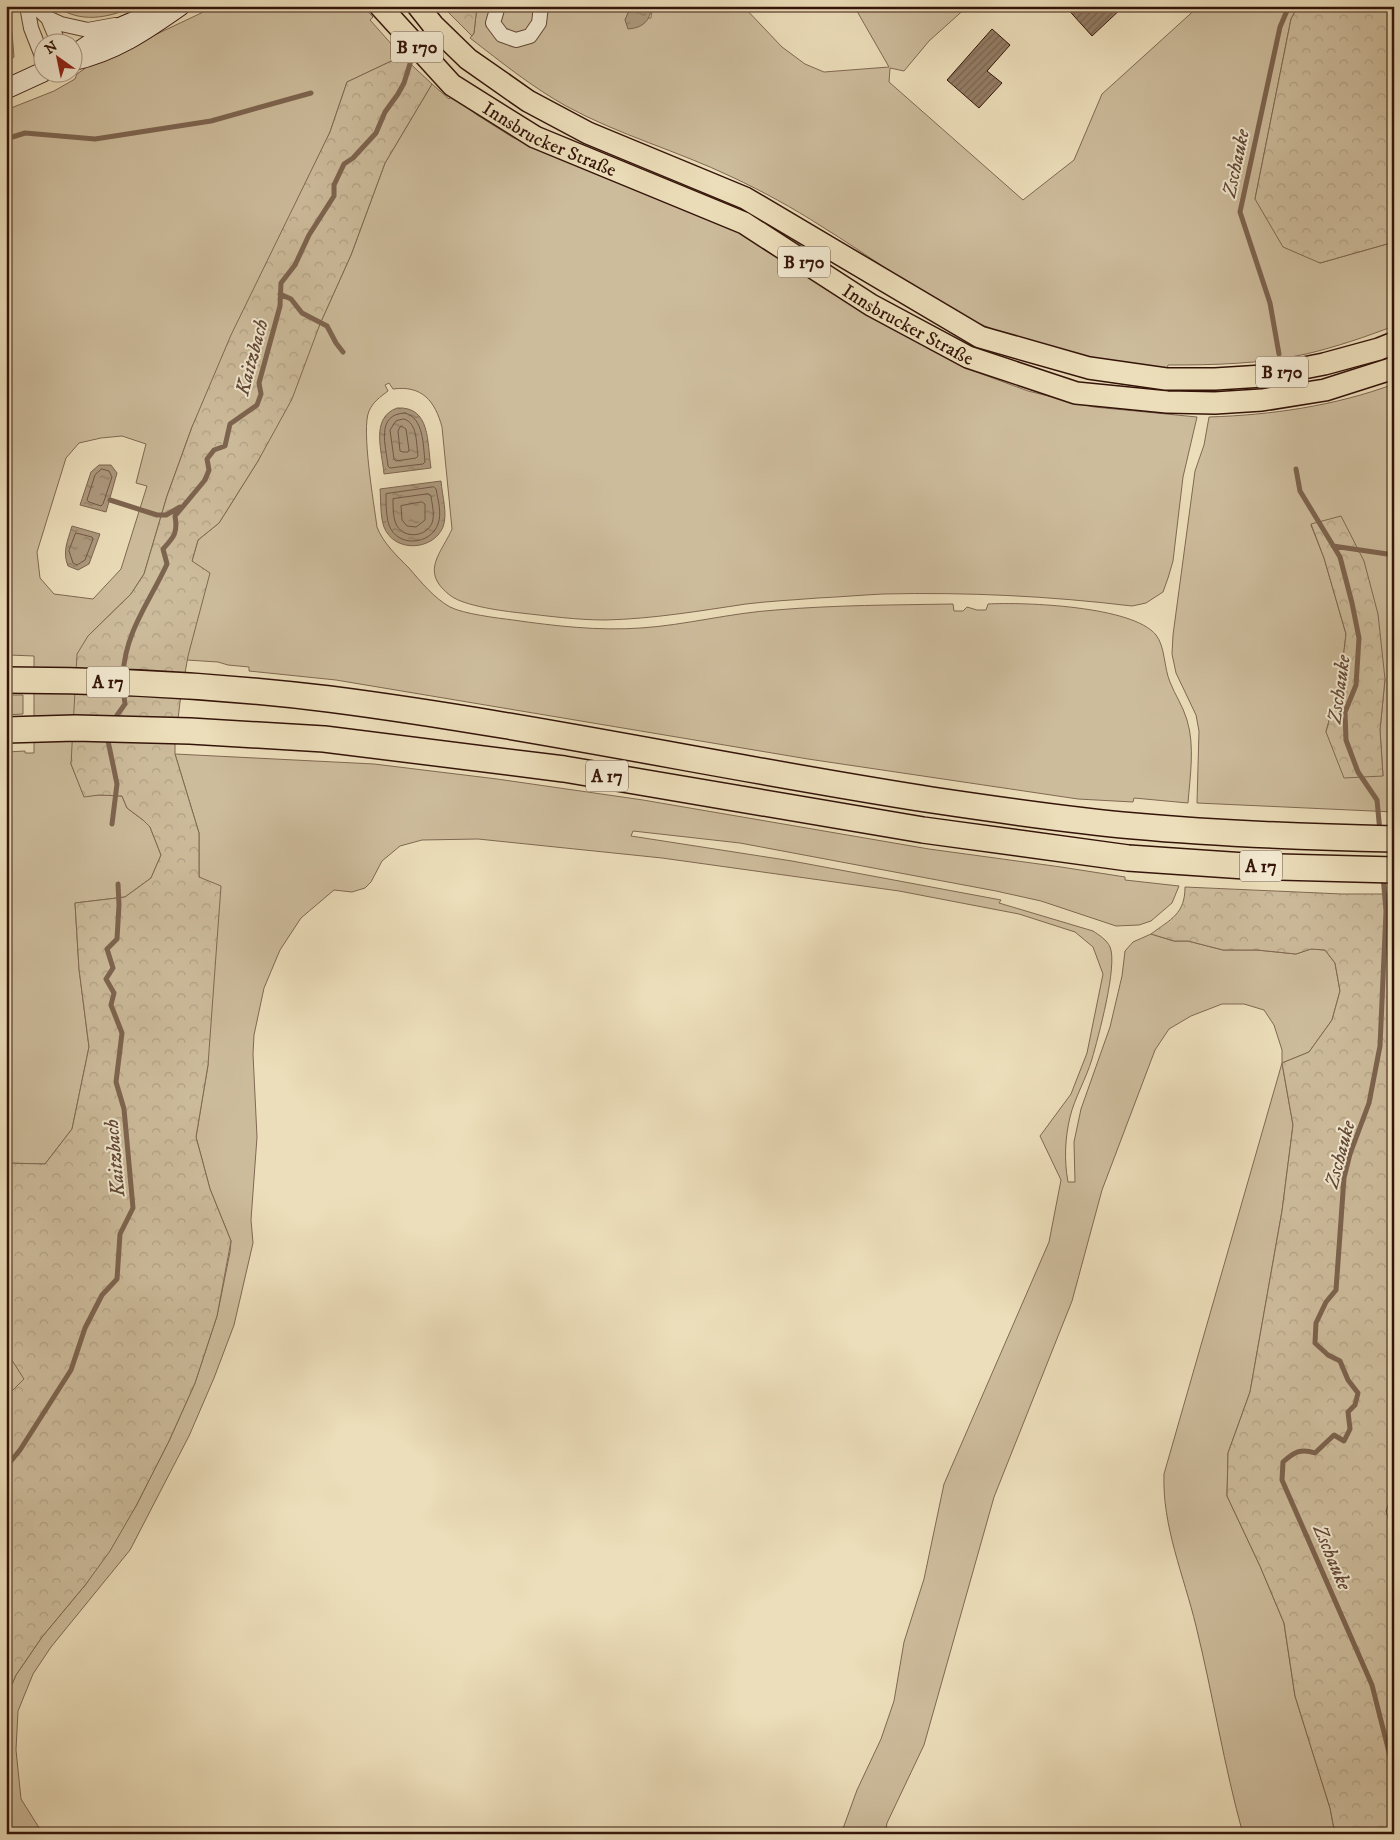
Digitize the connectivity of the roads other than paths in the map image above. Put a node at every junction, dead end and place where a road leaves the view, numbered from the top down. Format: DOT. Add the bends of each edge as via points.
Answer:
graph roads {
  1 [pos="27,6"];
  2 [pos="36,6"];
  3 [pos="179,6"];
  4 [pos="418,6"];
  5 [pos="498,6"];
  6 [pos="541,6"];
  7 [pos="381,8"];
  8 [pos="48,18"];
  9 [pos="133,21"];
  10 [pos="33,32"];
  11 [pos="54,32"];
  12 [pos="82,49"];
  13 [pos="82,59"];
  14 [pos="32,77"];
  15 [pos="6,89"];
  16 [pos="1394,343"];
  17 [pos="1394,368"];
  18 [pos="15,680"];
  19 [pos="16,729"];
  20 [pos="1394,840"];
  21 [pos="1394,870"];
  1 -- 10 [label="street"];
  2 -- 8 [label="street"];
  3 -- 9 [label="main road"];
  3 -- 13 [label="main road" via="139,35"];
  4 -- 16 [label="main road, Innsbrucker Straße / B 170" via="468,58 528,100 588,133 745,198 980,337 1088,368 1166,379 1263,376 1324,364"];
  5 -- 6 [label="street" via="493,23 502,35 516,40 530,36 539,23"];
  7 -- 17 [label="main road, Innsbrucker Straße / B 170" via="452,85 535,137 744,224 870,305 968,357 1076,393 1167,402 1262,400 1325,390"];
  8 -- 9 [label="street" via="88,30"];
  8 -- 11 [label="street"];
  9 -- 12 [label="main road"];
  14 -- 15 [label="main road"];
  18 -- 20 [label="highway, A 17" via="192,686 328,699 597,740 931,800 1130,826 1248,835"];
  19 -- 21 [label="highway, A 17" via="190,731 324,739 564,769 923,830 1128,858 1245,866"];
}
